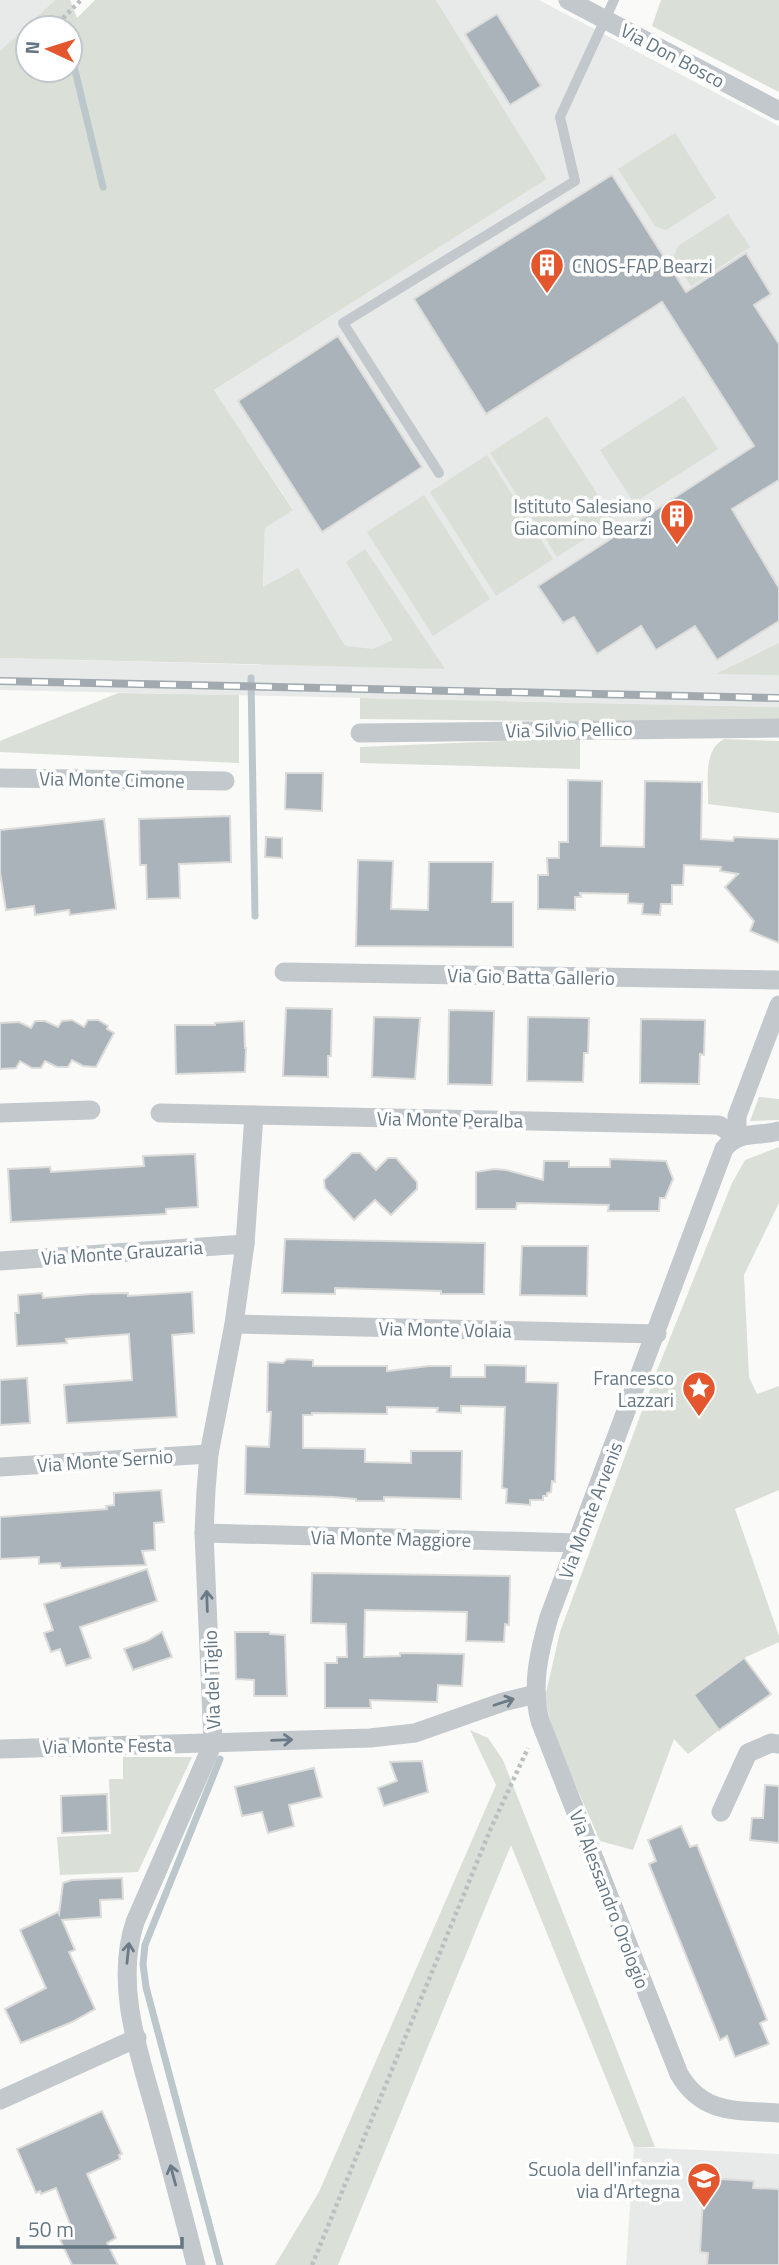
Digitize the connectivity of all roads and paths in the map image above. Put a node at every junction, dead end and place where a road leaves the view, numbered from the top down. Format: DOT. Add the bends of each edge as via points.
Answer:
graph roads {
  1 [pos="81,0"];
  2 [pos="568,0"];
  3 [pos="614,0"];
  4 [pos="67,14"];
  5 [pos="605,19"];
  6 [pos="779,111"];
  7 [pos="439,473"];
  8 [pos="779,728"];
  9 [pos="360,733"];
  10 [pos="0,778"];
  11 [pos="225,781"];
  12 [pos="284,971"];
  13 [pos="779,981"];
  14 [pos="779,1005"];
  15 [pos="91,1110"];
  16 [pos="0,1112"];
  17 [pos="160,1113"];
  18 [pos="254,1115"];
  19 [pos="779,1131"];
  20 [pos="737,1137"];
  21 [pos="244,1244"];
  22 [pos="0,1261"];
  23 [pos="234,1324"];
  24 [pos="657,1334"];
  25 [pos="209,1454"];
  26 [pos="0,1467"];
  27 [pos="204,1533"];
  28 [pos="578,1543"];
  29 [pos="536,1694"];
  30 [pos="540,1721"];
  31 [pos="213,1743"];
  32 [pos="779,1744"];
  33 [pos="0,1749"];
  34 [pos="721,1812"];
  35 [pos="137,2038"];
  36 [pos="0,2101"];
  37 [pos="779,2113"];
  38 [pos="196,2265"];
  39 [pos="312,2265"];
  1 -- 4 [label="path"];
  2 -- 5 [label="street, Via Don Bosco"];
  3 -- 5 [label="lane"];
  5 -- 6 [label="street, Via Don Bosco"];
  5 -- 7 [label="lane" via="560,117 575,181 343,323"];
  8 -- 9 [label="street, Via Silvio Pellico"];
  10 -- 11 [label="street, Via Monte Cimone"];
  12 -- 13 [label="street, Via Gio Batta Gallerio"];
  14 -- 20 [label="street" via="737,1116"];
  15 -- 16 [label="street"];
  17 -- 18 [label="street, Via Monte Peralba"];
  18 -- 20 [label="street, Via Monte Peralba" via="719,1125"];
  18 -- 21 [label="street, Via del Tiglio"];
  19 -- 20 [label="street"];
  20 -- 24 [label="street, Via Monte Arvenis" via="724,1149"];
  21 -- 22 [label="street, Via Monte Grauzaria"];
  21 -- 23 [label="street, Via del Tiglio"];
  23 -- 24 [label="street, Via Monte Volaia"];
  23 -- 25 [label="street, Via del Tiglio"];
  24 -- 28 [label="street, Via Monte Arvenis"];
  25 -- 26 [label="street, Via Monte Sernio"];
  25 -- 27 [label="street, Via del Tiglio"];
  27 -- 28 [label="street, Via Monte Maggiore"];
  31 -- 27 [label="street, Via del Tiglio, one-way"];
  28 -- 29 [label="street, Via Monte Arvenis" via="549,1617"];
  29 -- 30 [label="street, Via Alessandro Orologio"];
  31 -- 29 [label="street, Via Monte Festa, one-way" via="370,1738 415,1732"];
  30 -- 37 [label="street, Via Alessandro Orologio" via="679,2074 698,2098 722,2108"];
  30 -- 39 [label="path" via="491,1828"];
  31 -- 33 [label="street, Via Monte Festa"];
  35 -- 31 [label="street, Via del Tiglio, one-way" via="127,1988 129,1942"];
  32 -- 34 [label="street" via="748,1752"];
  35 -- 36 [label="street"];
  38 -- 35 [label="street, Via del Tiglio, one-way"];
}
